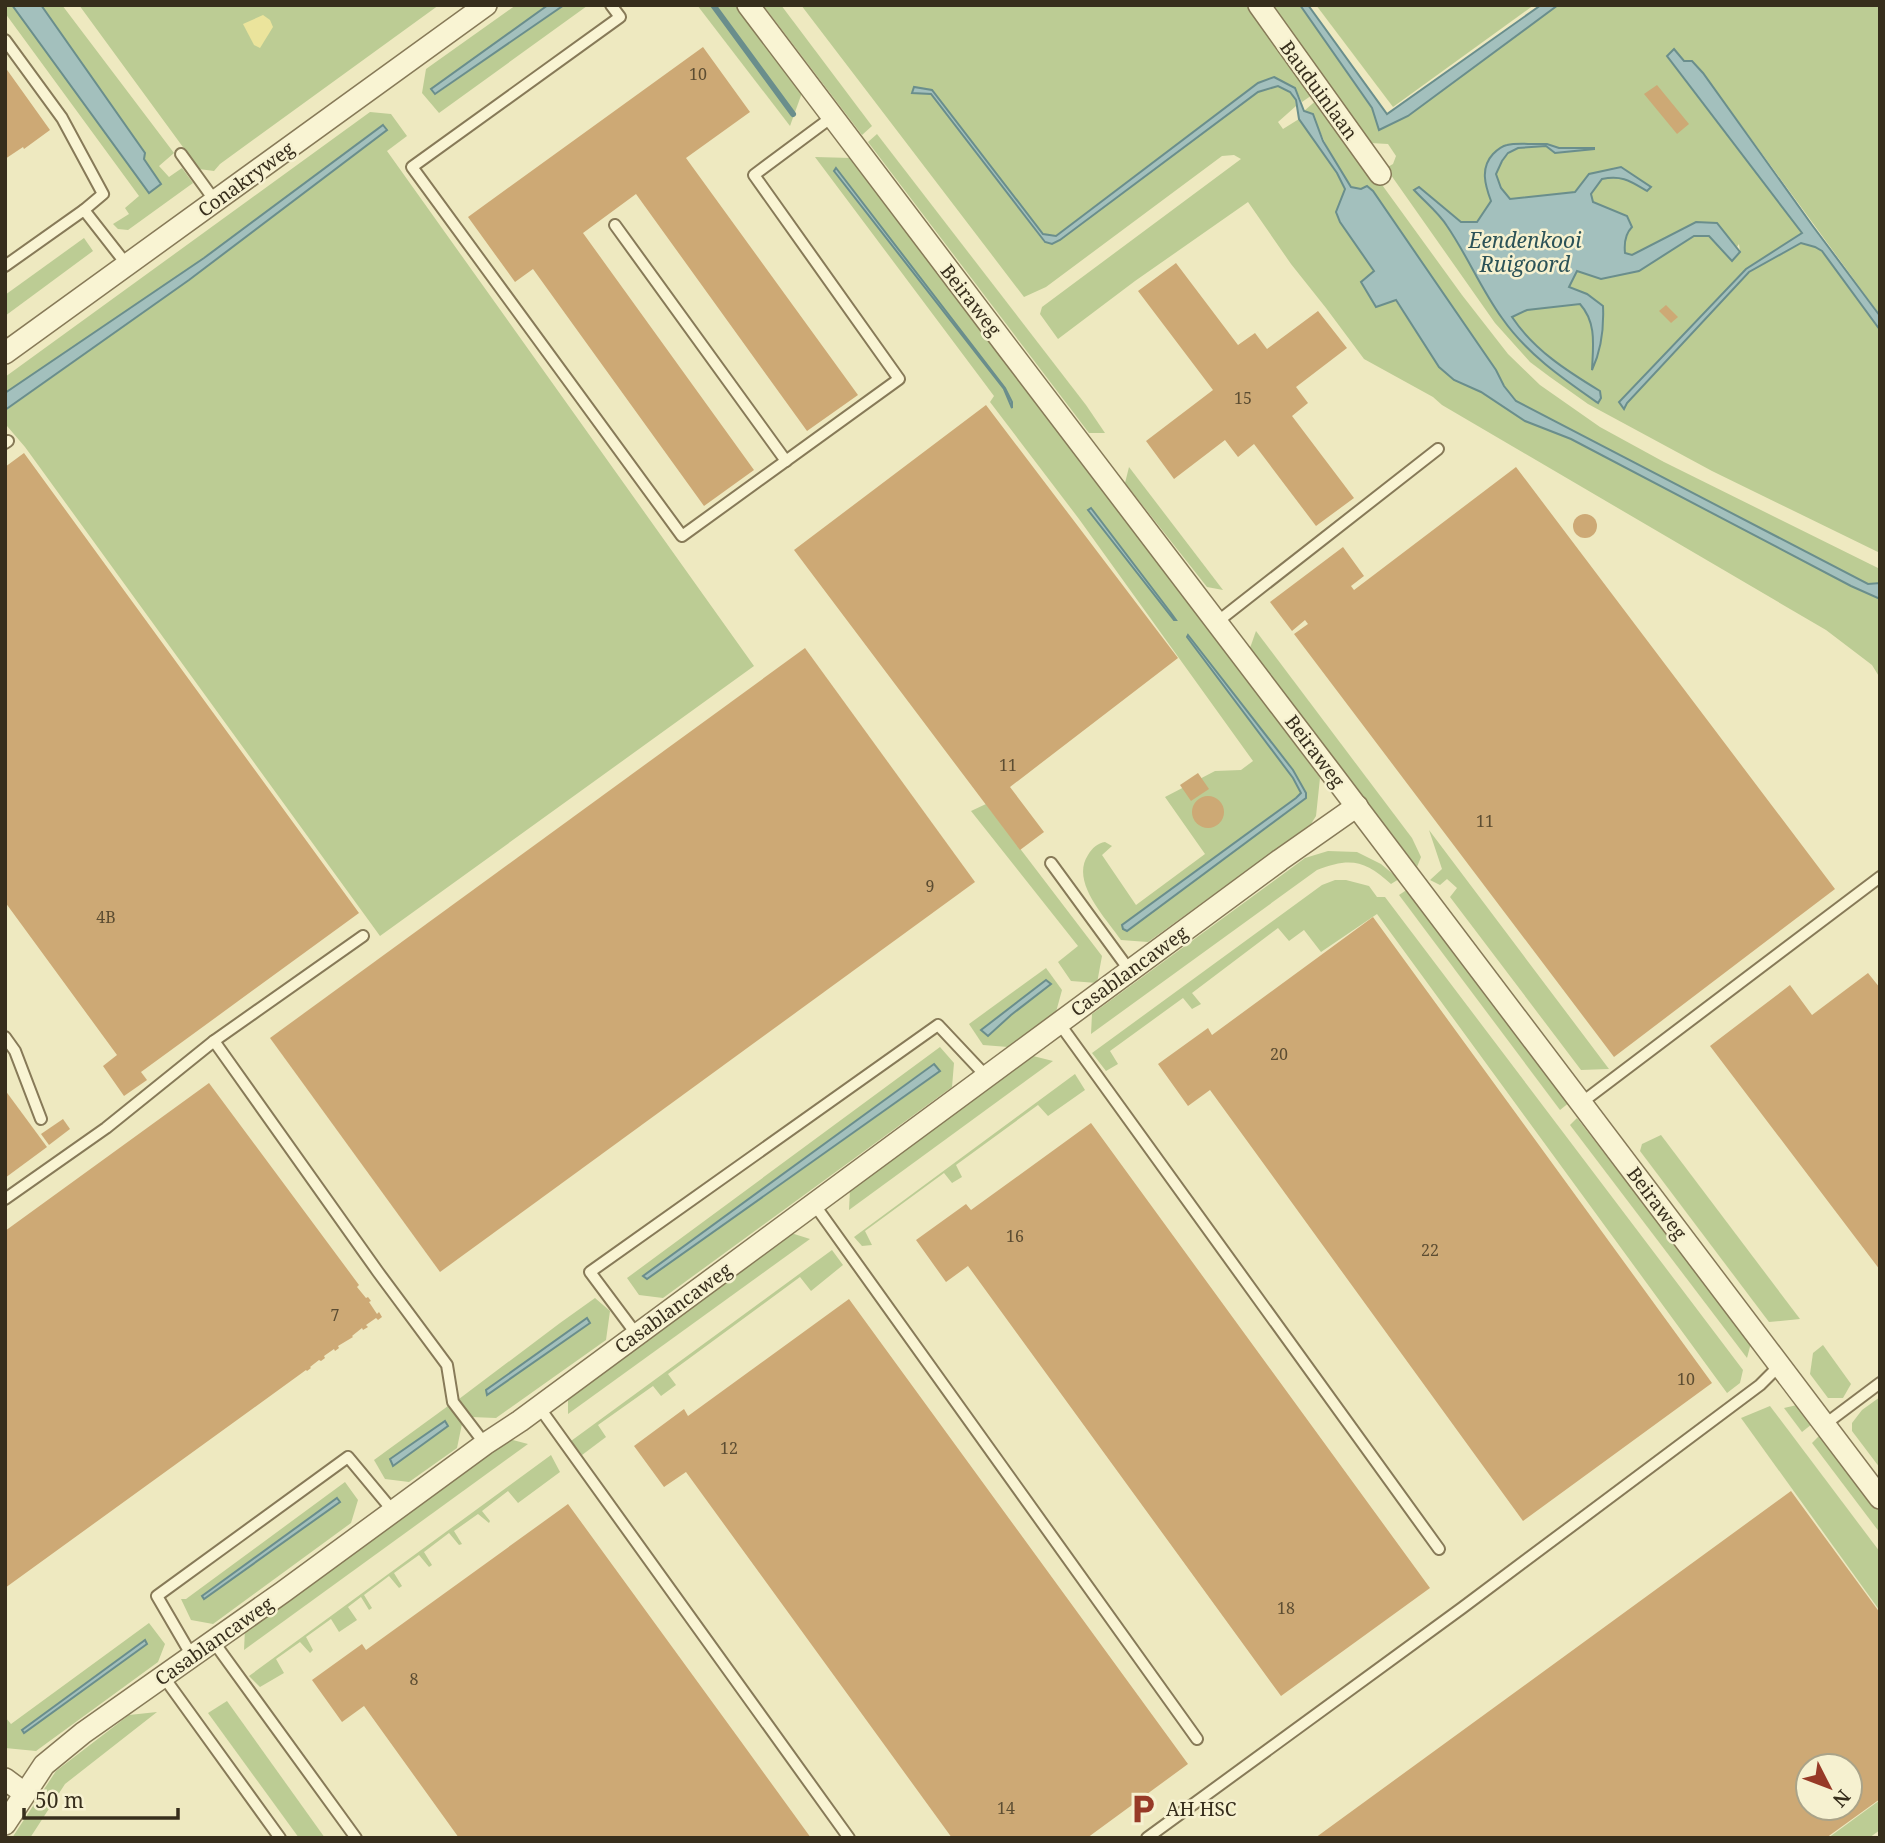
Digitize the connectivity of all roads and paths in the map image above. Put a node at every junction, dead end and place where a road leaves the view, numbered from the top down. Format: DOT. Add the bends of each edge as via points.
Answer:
graph roads {
  1 [pos="486,5"];
  2 [pos="611,5"];
  3 [pos="748,5"];
  4 [pos="1259,5"];
  5 [pos="5,40"];
  6 [pos="832,117"];
  7 [pos="181,154"];
  8 [pos="1380,174"];
  9 [pos="215,201"];
  10 [pos="84,211"];
  11 [pos="615,225"];
  12 [pos="127,265"];
  13 [pos="5,266"];
  14 [pos="5,353"];
  15 [pos="1438,449"];
  16 [pos="786,461"];
  17 [pos="1217,622"];
  18 [pos="1357,806"];
  19 [pos="1051,863"];
  20 [pos="1880,877"];
  21 [pos="363,936"];
  22 [pos="1130,971"];
  23 [pos="1059,1023"];
  24 [pos="5,1037"];
  25 [pos="214,1041"];
  26 [pos="986,1076"];
  27 [pos="1581,1103"];
  28 [pos="41,1119"];
  29 [pos="5,1199"];
  30 [pos="814,1204"];
  31 [pos="637,1335"];
  32 [pos="1779,1366"];
  33 [pos="1880,1383"];
  34 [pos="539,1407"];
  35 [pos="1824,1425"];
  36 [pos="485,1444"];
  37 [pos="1880,1498"];
  38 [pos="393,1511"];
  39 [pos="1439,1549"];
  40 [pos="213,1641"];
  41 [pos="192,1656"];
  42 [pos="163,1676"];
  43 [pos="1197,1739"];
  44 [pos="5,1779"];
  45 [pos="24,1794"];
  46 [pos="5,1824"];
  47 [pos="280,1838"];
  48 [pos="356,1838"];
  49 [pos="849,1838"];
  50 [pos="1147,1838"];
  1 -- 9 [label="street, Conakryweg"];
  2 -- 16 [label="lane" via="620,17 412,167 682,536"];
  3 -- 6 [label="street, Beiraweg"];
  4 -- 8 [label="street, Bauduinlaan"];
  5 -- 10 [label="lane" via="62,117 103,194"];
  6 -- 16 [label="lane" via="754,175 899,379"];
  6 -- 17 [label="street, Beiraweg"];
  7 -- 9 [label="lane"];
  9 -- 12 [label="street, Conakryweg"];
  10 -- 12 [label="lane"];
  10 -- 13 [label="lane"];
  11 -- 16 [label="lane"];
  12 -- 14 [label="street, Conakryweg"];
  15 -- 17 [label="lane"];
  17 -- 18 [label="street, Beiraweg"];
  18 -- 22 [label="street, Casablancaweg"];
  18 -- 27 [label="street, Beiraweg"];
  19 -- 22 [label="lane"];
  20 -- 27 [label="lane"];
  21 -- 25 [label="lane"];
  22 -- 23 [label="street, Casablancaweg"];
  23 -- 26 [label="street, Casablancaweg"];
  23 -- 39 [label="lane"];
  24 -- 28 [label="lane" via="15,1051"];
  25 -- 29 [label="lane" via="106,1128"];
  25 -- 36 [label="lane" via="447,1365 453,1402"];
  26 -- 30 [label="street, Casablancaweg"];
  26 -- 31 [label="lane" via="938,1025 590,1272"];
  27 -- 32 [label="street, Beiraweg"];
  30 -- 31 [label="street, Casablancaweg"];
  30 -- 43 [label="lane"];
  31 -- 34 [label="street, Casablancaweg"];
  32 -- 35 [label="street, Beiraweg"];
  32 -- 50 [label="lane" via="1760,1385 1462,1608"];
  33 -- 35 [label="lane"];
  34 -- 36 [label="street, Casablancaweg"];
  34 -- 49 [label="lane"];
  35 -- 37 [label="street, Beiraweg"];
  36 -- 38 [label="street, Casablancaweg"];
  38 -- 40 [label="street, Casablancaweg"];
  38 -- 41 [label="lane" via="348,1457 157,1596"];
  40 -- 41 [label="street, Casablancaweg"];
  40 -- 48 [label="lane"];
  41 -- 42 [label="street, Casablancaweg"];
  42 -- 45 [label="street, Casablancaweg" via="53,1756"];
  42 -- 47 [label="lane"];
  44 -- 45 [label="street"];
  45 -- 46 [label="street, Casablancaweg"];
}
